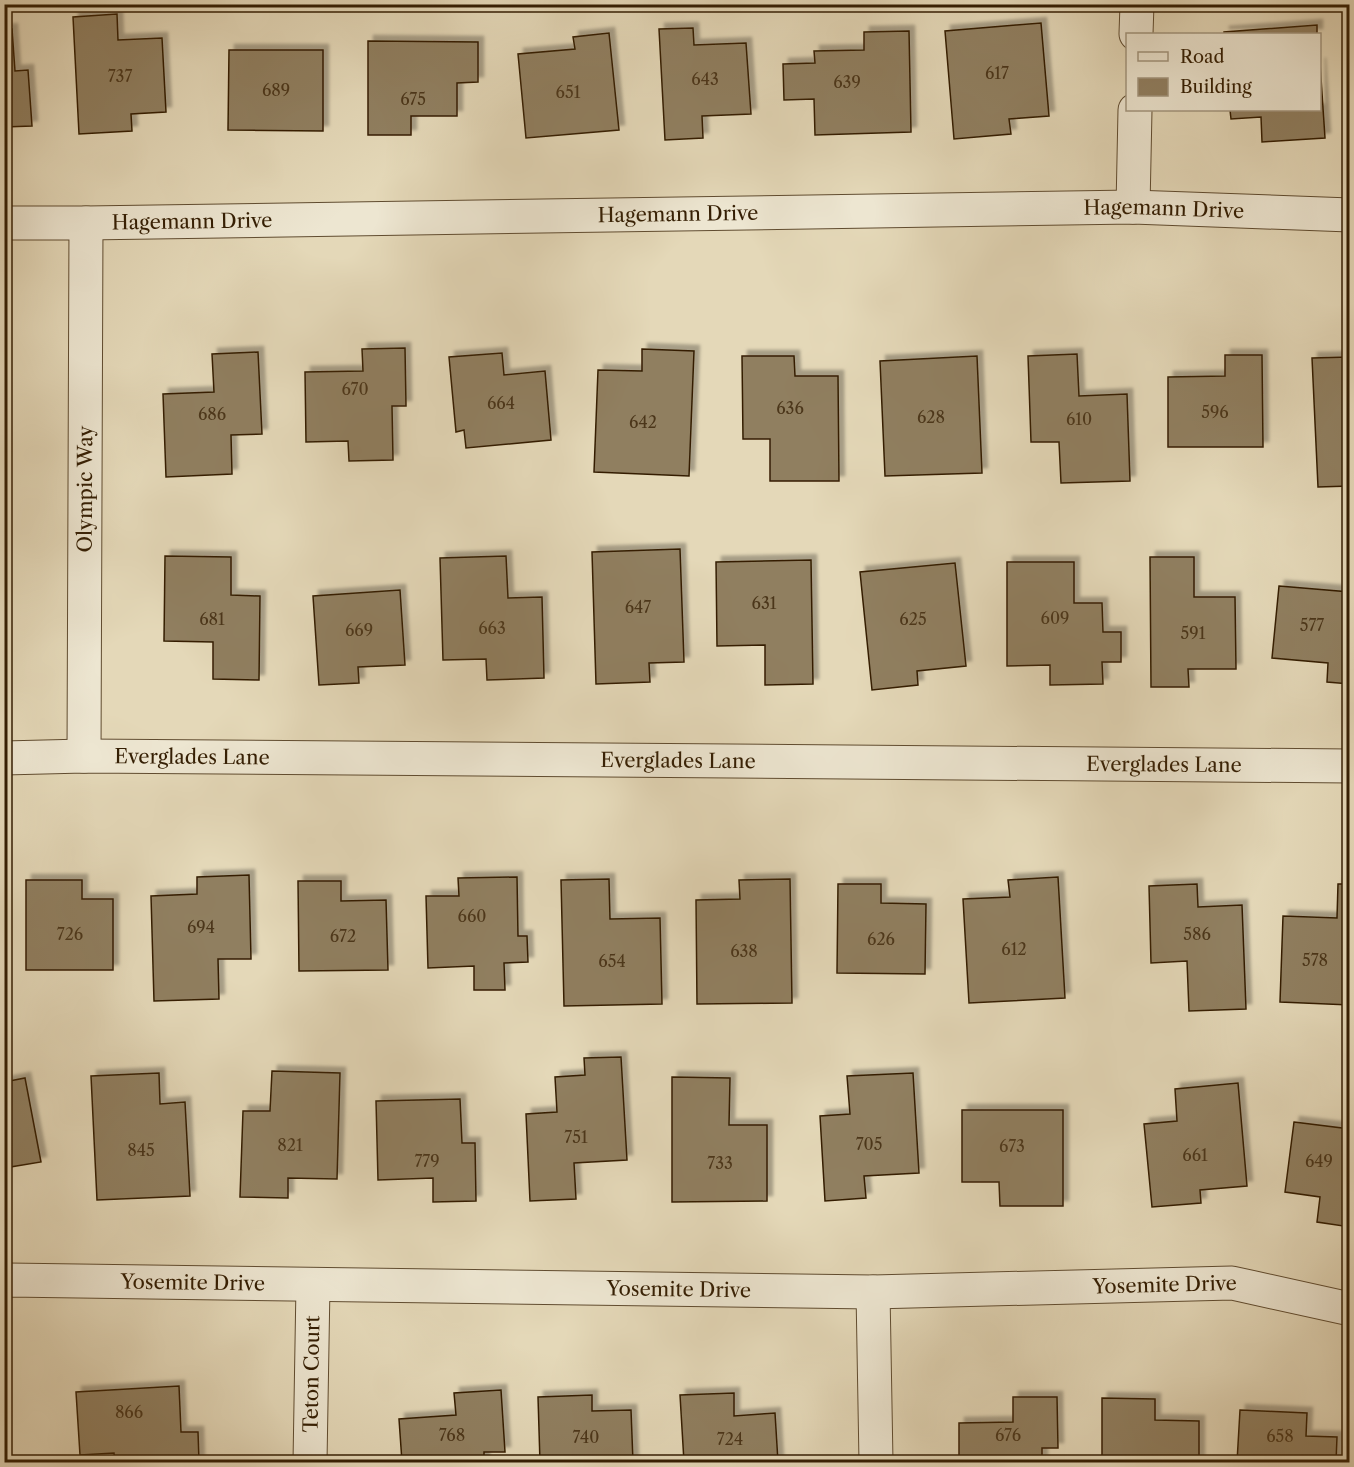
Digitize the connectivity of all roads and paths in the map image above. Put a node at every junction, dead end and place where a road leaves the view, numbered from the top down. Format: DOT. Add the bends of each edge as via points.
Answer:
graph roads {
  1 [pos="1137,4"];
  2 [pos="1136,33"];
  3 [pos="1135,111"];
  4 [pos="1133,207"];
  5 [pos="1350,215"];
  6 [pos="4,223"];
  7 [pos="86,223"];
  8 [pos="84,756"];
  9 [pos="4,758"];
  10 [pos="1350,766"];
  11 [pos="4,1281"];
  12 [pos="313,1285"];
  13 [pos="873,1292"];
  14 [pos="1350,1309"];
  15 [pos="310,1462"];
  16 [pos="876,1462"];
  1 -- 2 [label="street"];
  3 -- 4 [label="street"];
  4 -- 5 [label="street, Hagemann Drive"];
  4 -- 7 [label="street, Hagemann Drive"];
  6 -- 7 [label="street, Hagemann Drive"];
  7 -- 8 [label="street, Olympic Way"];
  8 -- 9 [label="street, Everglades Lane"];
  8 -- 10 [label="street, Everglades Lane"];
  11 -- 12 [label="street, Yosemite Drive"];
  12 -- 13 [label="street, Yosemite Drive"];
  12 -- 15 [label="street, Teton Court"];
  13 -- 14 [label="street, Yosemite Drive" via="1232,1283"];
  13 -- 16 [label="street"];
}
